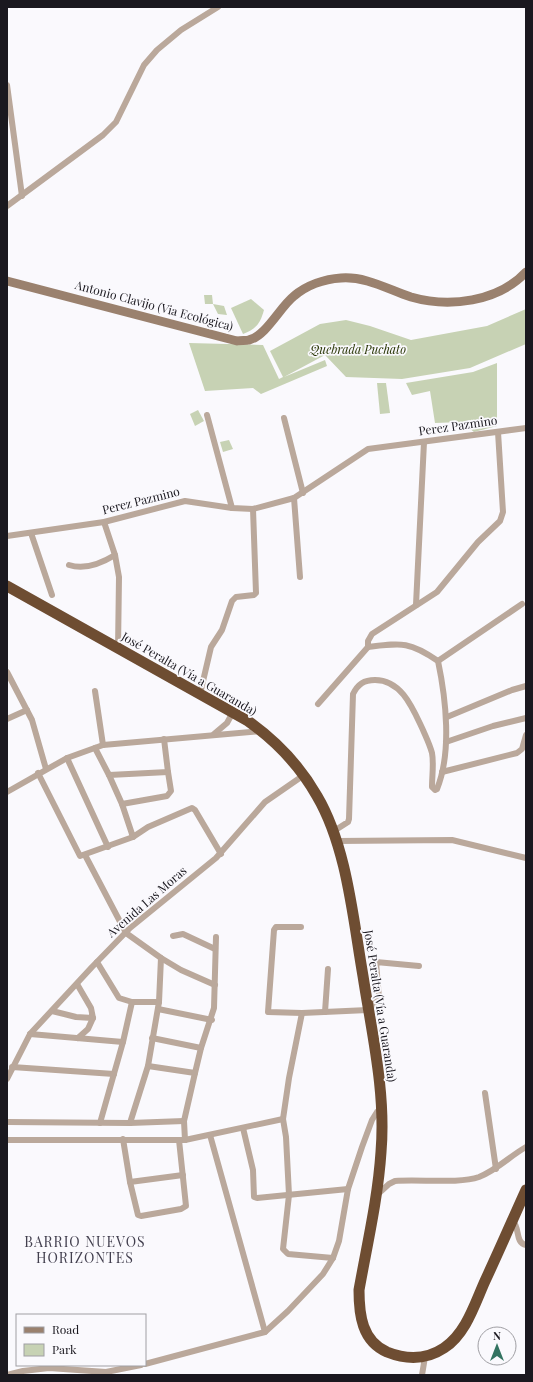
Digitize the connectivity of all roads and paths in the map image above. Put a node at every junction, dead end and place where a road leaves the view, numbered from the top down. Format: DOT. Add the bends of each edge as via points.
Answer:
graph roads {
  1 [pos="218,7"];
  2 [pos="7,85"];
  3 [pos="22,196"];
  4 [pos="7,206"];
  5 [pos="526,272"];
  6 [pos="7,281"];
  7 [pos="207,415"];
  8 [pos="284,418"];
  9 [pos="526,428"];
  10 [pos="498,432"];
  11 [pos="424,442"];
  12 [pos="303,493"];
  13 [pos="294,498"];
  14 [pos="232,508"];
  15 [pos="253,509"];
  16 [pos="104,522"];
  17 [pos="31,533"];
  18 [pos="7,536"];
  19 [pos="115,556"];
  20 [pos="69,565"];
  21 [pos="300,577"];
  22 [pos="7,586"];
  23 [pos="52,595"];
  24 [pos="522,604"];
  25 [pos="416,606"];
  26 [pos="368,647"];
  27 [pos="118,648"];
  28 [pos="438,661"];
  29 [pos="7,672"];
  30 [pos="526,686"];
  31 [pos="95,691"];
  32 [pos="200,694"];
  33 [pos="318,704"];
  34 [pos="27,710"];
  35 [pos="233,712"];
  36 [pos="447,717"];
  37 [pos="526,718"];
  38 [pos="7,719"];
  39 [pos="262,731"];
  40 [pos="213,734"];
  41 [pos="526,735"];
  42 [pos="164,739"];
  43 [pos="446,742"];
  44 [pos="103,745"];
  45 [pos="95,748"];
  46 [pos="67,758"];
  47 [pos="46,769"];
  48 [pos="168,772"];
  49 [pos="442,772"];
  50 [pos="38,773"];
  51 [pos="109,775"];
  52 [pos="304,775"];
  53 [pos="7,792"];
  54 [pos="122,804"];
  55 [pos="335,836"];
  56 [pos="133,837"];
  57 [pos="108,847"];
  58 [pos="221,854"];
  59 [pos="85,855"];
  60 [pos="526,858"];
  61 [pos="301,927"];
  62 [pos="126,933"];
  63 [pos="173,936"];
  64 [pos="216,937"];
  65 [pos="215,949"];
  66 [pos="161,958"];
  67 [pos="97,962"];
  68 [pos="419,966"];
  69 [pos="328,969"];
  70 [pos="77,984"];
  71 [pos="215,985"];
  72 [pos="132,1002"];
  73 [pos="158,1005"];
  74 [pos="368,1010"];
  75 [pos="52,1011"];
  76 [pos="325,1012"];
  77 [pos="302,1013"];
  78 [pos="93,1018"];
  79 [pos="212,1020"];
  80 [pos="30,1034"];
  81 [pos="78,1038"];
  82 [pos="152,1038"];
  83 [pos="123,1042"];
  84 [pos="201,1048"];
  85 [pos="148,1066"];
  86 [pos="12,1067"];
  87 [pos="195,1073"];
  88 [pos="114,1074"];
  89 [pos="7,1080"];
  90 [pos="485,1093"];
  91 [pos="381,1109"];
  92 [pos="283,1119"];
  93 [pos="184,1121"];
  94 [pos="7,1122"];
  95 [pos="100,1122"];
  96 [pos="130,1123"];
  97 [pos="243,1128"];
  98 [pos="210,1135"];
  99 [pos="123,1139"];
  100 [pos="7,1140"];
  101 [pos="182,1140"];
  102 [pos="526,1147"];
  103 [pos="496,1169"];
  104 [pos="183,1175"];
  105 [pos="130,1182"];
  106 [pos="348,1189"];
  107 [pos="526,1190"];
  108 [pos="289,1196"];
  109 [pos="376,1196"];
  110 [pos="513,1221"];
  111 [pos="526,1246"];
  112 [pos="333,1258"];
  113 [pos="265,1332"];
  114 [pos="426,1357"];
  115 [pos="146,1364"];
  116 [pos="136,1366"];
  117 [pos="7,1375"];
  118 [pos="422,1375"];
  1 -- 3 [label="street" via="181,30 157,50 144,65 116,122 103,135"];
  2 -- 3 [label="street"];
  3 -- 4 [label="street"];
  5 -- 6 [label="main road, Antonio Clavijo (Via Ecológica)" via="516,282 492,294 466,301 436,303 410,297 372,282 343,278 319,281 294,295 260,334 250,340 237,340"];
  7 -- 14 [label="street"];
  8 -- 12 [label="street"];
  9 -- 10 [label="street, Perez Pazmino"];
  10 -- 11 [label="street, Perez Pazmino"];
  10 -- 25 [label="street" via="504,512 502,517 437,592"];
  11 -- 12 [label="street, Perez Pazmino" via="368,448"];
  11 -- 25 [label="street"];
  12 -- 13 [label="street, Perez Pazmino"];
  13 -- 15 [label="street, Perez Pazmino"];
  13 -- 21 [label="street"];
  14 -- 15 [label="street, Perez Pazmino"];
  14 -- 16 [label="street, Perez Pazmino" via="185,501"];
  15 -- 32 [label="street" via="257,590 254,595 236,597 232,601 222,630 211,647"];
  16 -- 17 [label="street, Perez Pazmino"];
  16 -- 19 [label="street"];
  17 -- 18 [label="street, Perez Pazmino"];
  17 -- 23 [label="street"];
  19 -- 20 [label="street" via="84,566"];
  19 -- 27 [label="street" via="120,594"];
  22 -- 27 [label="highway, José Peralta (Vía a Guaranda)"];
  24 -- 28 [label="street"];
  25 -- 26 [label="street" via="372,634"];
  26 -- 28 [label="street" via="405,644 423,650"];
  26 -- 33 [label="street"];
  27 -- 32 [label="highway, José Peralta (Vía a Guaranda)"];
  28 -- 36 [label="street"];
  29 -- 34 [label="street"];
  30 -- 36 [label="street"];
  31 -- 44 [label="street"];
  32 -- 35 [label="highway, José Peralta (Vía a Guaranda)"];
  34 -- 38 [label="street"];
  34 -- 47 [label="street"];
  35 -- 39 [label="highway, José Peralta (Vía a Guaranda)"];
  35 -- 40 [label="street" via="227,723"];
  36 -- 43 [label="street"];
  37 -- 43 [label="street"];
  39 -- 40 [label="street"];
  39 -- 52 [label="highway, José Peralta (Vía a Guaranda)"];
  40 -- 42 [label="street"];
  41 -- 49 [label="street" via="522,749 517,753"];
  42 -- 44 [label="street"];
  42 -- 48 [label="street"];
  43 -- 49 [label="street"];
  44 -- 45 [label="street"];
  45 -- 46 [label="street"];
  45 -- 51 [label="street"];
  46 -- 47 [label="street"];
  46 -- 57 [label="street"];
  47 -- 50 [label="street"];
  48 -- 51 [label="street"];
  48 -- 54 [label="street" via="171,790 168,796"];
  49 -- 55 [label="street" via="435,790 432,787 432,753 412,706 405,696 389,683 380,680 362,682 353,694 349,819"];
  50 -- 53 [label="street"];
  50 -- 59 [label="street" via="80,856"];
  51 -- 54 [label="street"];
  52 -- 55 [label="highway, José Peralta (Vía a Guaranda)" via="318,797"];
  52 -- 58 [label="street, Avenida Las Moras" via="265,802"];
  54 -- 56 [label="street"];
  55 -- 60 [label="street" via="452,840"];
  55 -- 74 [label="highway, José Peralta (Vía a Guaranda)" via="346,880"];
  56 -- 57 [label="street"];
  56 -- 58 [label="street" via="148,826 192,808"];
  57 -- 59 [label="street"];
  58 -- 62 [label="street, Avenida Las Moras"];
  59 -- 62 [label="street"];
  61 -- 77 [label="street" via="276,927 274,930 268,1012"];
  62 -- 66 [label="street"];
  62 -- 67 [label="street, Avenida Las Moras"];
  63 -- 65 [label="street" via="183,934"];
  64 -- 65 [label="street"];
  65 -- 71 [label="street"];
  66 -- 71 [label="street"];
  66 -- 73 [label="street"];
  67 -- 70 [label="street, Avenida Las Moras"];
  67 -- 72 [label="street" via="119,998"];
  68 -- 74 [label="street" via="376,962 379,998"];
  69 -- 76 [label="street"];
  70 -- 75 [label="street, Avenida Las Moras"];
  70 -- 78 [label="street" via="91,1008"];
  71 -- 79 [label="street"];
  72 -- 73 [label="street"];
  72 -- 83 [label="street"];
  73 -- 79 [label="street"];
  73 -- 82 [label="street"];
  74 -- 76 [label="street"];
  74 -- 91 [label="highway, José Peralta (Vía a Guaranda)"];
  75 -- 78 [label="street"];
  75 -- 80 [label="street, Avenida Las Moras"];
  76 -- 77 [label="street"];
  77 -- 92 [label="street"];
  78 -- 81 [label="street" via="88,1030"];
  79 -- 84 [label="street"];
  80 -- 81 [label="street"];
  80 -- 86 [label="street, Avenida Las Moras"];
  81 -- 83 [label="street"];
  82 -- 84 [label="street"];
  82 -- 85 [label="street"];
  83 -- 88 [label="street"];
  84 -- 87 [label="street"];
  85 -- 87 [label="street"];
  85 -- 96 [label="street"];
  86 -- 88 [label="street"];
  86 -- 89 [label="street, Avenida Las Moras"];
  87 -- 93 [label="street"];
  88 -- 95 [label="street"];
  90 -- 103 [label="street"];
  91 -- 106 [label="street" via="372,1120"];
  91 -- 109 [label="highway, José Peralta (Vía a Guaranda)" via="381,1152"];
  92 -- 97 [label="street"];
  92 -- 108 [label="street"];
  93 -- 96 [label="street"];
  93 -- 101 [label="street"];
  94 -- 95 [label="street"];
  95 -- 96 [label="street"];
  97 -- 98 [label="street"];
  97 -- 108 [label="street" via="253,1170 254,1197"];
  98 -- 101 [label="street"];
  98 -- 113 [label="street"];
  99 -- 100 [label="street"];
  99 -- 101 [label="street"];
  99 -- 105 [label="street"];
  101 -- 104 [label="street"];
  102 -- 103 [label="street"];
  103 -- 109 [label="street" via="464,1180 395,1181"];
  104 -- 105 [label="street"];
  104 -- 105 [label="street" via="186,1206 184,1208 141,1216 138,1215"];
  106 -- 108 [label="street"];
  106 -- 112 [label="street" via="339,1241"];
  107 -- 110 [label="highway, José Peralta (Vía a Guaranda)"];
  108 -- 112 [label="street" via="283,1249 285,1252"];
  109 -- 114 [label="highway, José Peralta (Vía a Guaranda)" via="359,1290 361,1321 379,1348 410,1359"];
  110 -- 111 [label="street" via="519,1241"];
  110 -- 114 [label="highway, José Peralta (Vía a Guaranda)" via="463,1327 445,1347"];
  112 -- 113 [label="street" via="288,1311"];
  113 -- 115 [label="street"];
  114 -- 118 [label="street"];
  116 -- 117 [label="street" via="106,1372 49,1368"];
}
